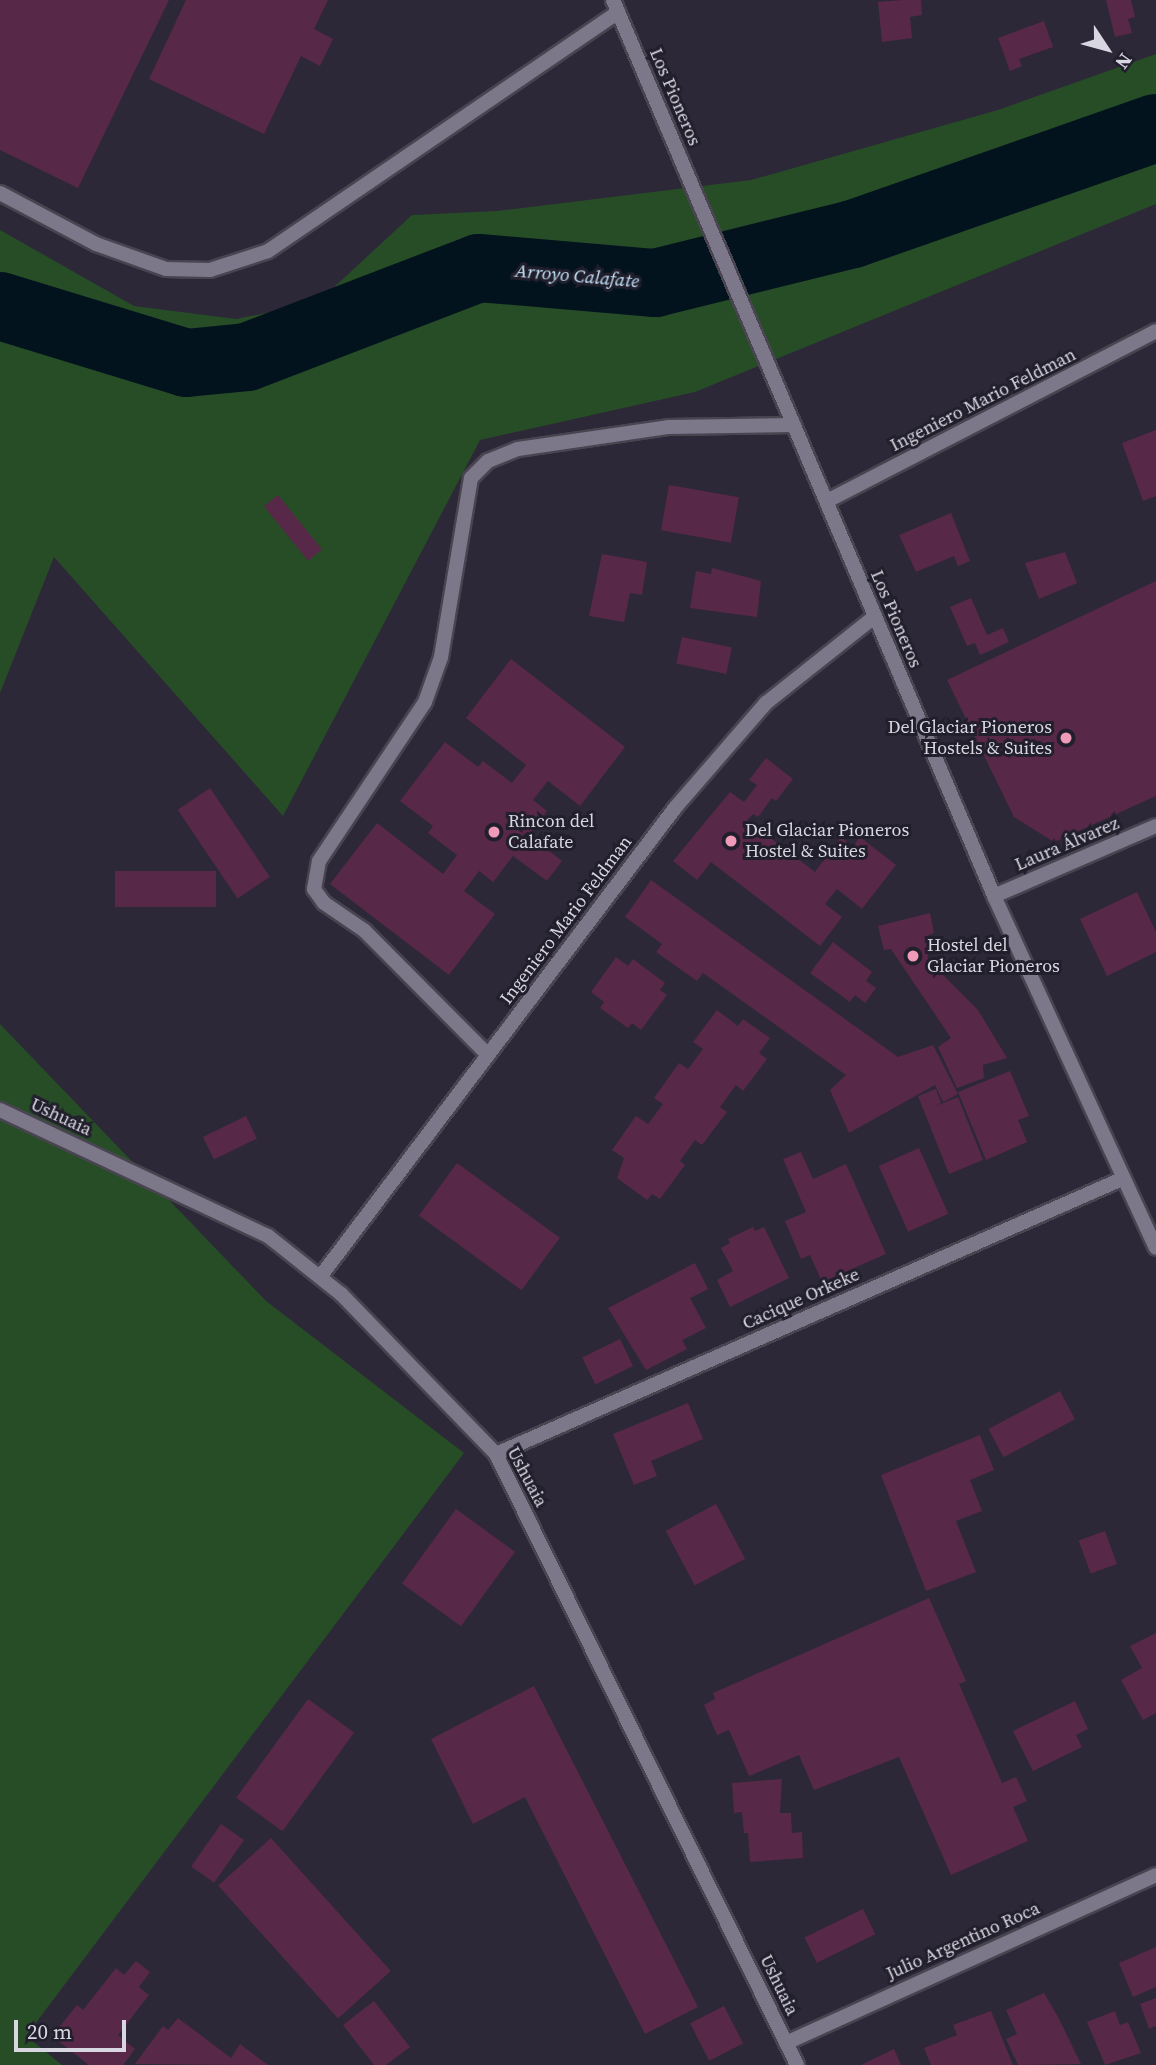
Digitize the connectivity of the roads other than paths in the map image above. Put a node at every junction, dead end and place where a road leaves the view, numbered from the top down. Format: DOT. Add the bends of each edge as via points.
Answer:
graph roads {
  1 [pos="615,6"];
  2 [pos="0,193"];
  3 [pos="1156,331"];
  4 [pos="794,425"];
  5 [pos="827,501"];
  6 [pos="874,617"];
  7 [pos="1156,826"];
  8 [pos="994,897"];
  9 [pos="488,1055"];
  10 [pos="0,1110"];
  11 [pos="1122,1179"];
  12 [pos="1156,1248"];
  13 [pos="320,1278"];
  14 [pos="496,1454"];
  15 [pos="1156,1875"];
  16 [pos="786,2043"];
  17 [pos="796,2065"];
  1 -- 2 [label="street" via="268,251 210,270 166,269 96,244"];
  1 -- 4 [label="street, Los Pioneros"];
  3 -- 5 [label="street, Ingeniero Mario Feldman"];
  4 -- 5 [label="street, Los Pioneros"];
  4 -- 9 [label="street" via="669,428 518,449 488,461 471,478 441,657 425,702 319,861 314,889 324,903 365,931"];
  5 -- 6 [label="street, Los Pioneros"];
  6 -- 8 [label="street, Los Pioneros"];
  6 -- 9 [label="street, Ingeniero Mario Feldman" via="766,703 675,808"];
  7 -- 8 [label="street, Laura Álvarez"];
  8 -- 11 [label="street, Los Pioneros"];
  9 -- 13 [label="street, Ingeniero Mario Feldman"];
  10 -- 13 [label="street, Ushuaia" via="268,1237"];
  11 -- 12 [label="street, Los Pioneros"];
  11 -- 14 [label="street, Cacique Orkeke"];
  13 -- 14 [label="street, Ushuaia"];
  14 -- 16 [label="street, Ushuaia"];
  15 -- 16 [label="street, Julio Argentino Roca"];
  16 -- 17 [label="street, Ushuaia"];
}
